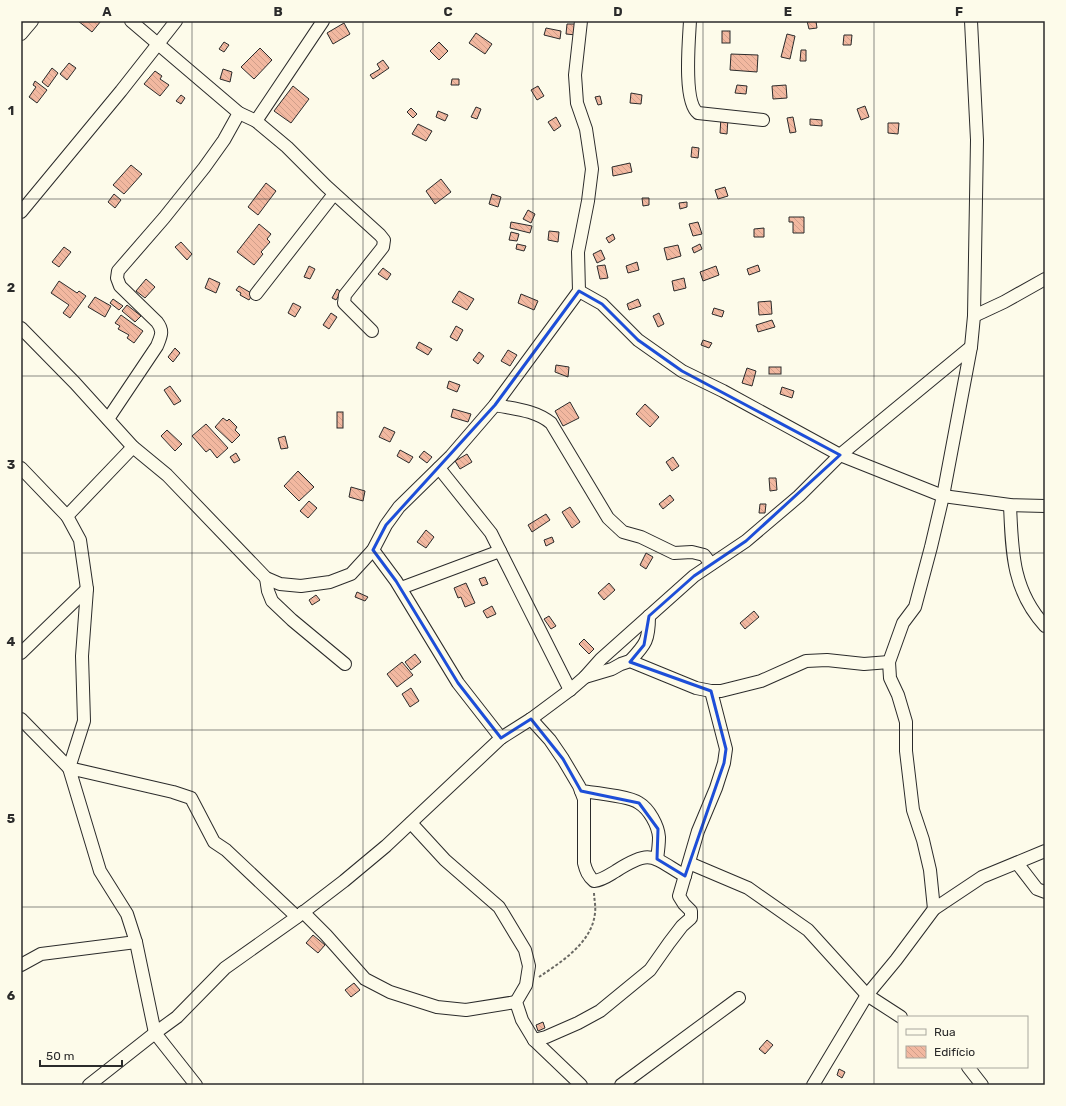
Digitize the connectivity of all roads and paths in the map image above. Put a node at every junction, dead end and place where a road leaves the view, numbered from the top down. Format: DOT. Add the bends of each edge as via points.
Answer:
graph roads {
  1 [pos="32,21"];
  2 [pos="131,21"];
  3 [pos="176,21"];
  4 [pos="323,21"];
  5 [pos="581,21"];
  6 [pos="690,21"];
  7 [pos="971,21"];
  8 [pos="21,34"];
  9 [pos="157,44"];
  10 [pos="239,113"];
  11 [pos="763,120"];
  12 [pos="256,121"];
  13 [pos="334,194"];
  14 [pos="21,212"];
  15 [pos="1045,279"];
  16 [pos="579,291"];
  17 [pos="256,294"];
  18 [pos="974,316"];
  19 [pos="21,328"];
  20 [pos="372,331"];
  21 [pos="971,347"];
  22 [pos="495,405"];
  23 [pos="108,419"];
  24 [pos="133,447"];
  25 [pos="840,455"];
  26 [pos="21,468"];
  27 [pos="439,468"];
  28 [pos="943,496"];
  29 [pos="1010,505"];
  30 [pos="1045,506"];
  31 [pos="67,516"];
  32 [pos="373,550"];
  33 [pos="500,551"];
  34 [pos="711,564"];
  35 [pos="266,578"];
  36 [pos="87,588"];
  37 [pos="400,588"];
  38 [pos="649,616"];
  39 [pos="1045,626"];
  40 [pos="21,653"];
  41 [pos="630,661"];
  42 [pos="889,662"];
  43 [pos="345,664"];
  44 [pos="585,677"];
  45 [pos="570,690"];
  46 [pos="711,691"];
  47 [pos="21,719"];
  48 [pos="531,719"];
  49 [pos="501,738"];
  50 [pos="69,768"];
  51 [pos="581,791"];
  52 [pos="411,823"];
  53 [pos="1045,851"];
  54 [pos="657,859"];
  55 [pos="689,863"];
  56 [pos="1016,863"];
  57 [pos="685,876"];
  58 [pos="594,881"];
  59 [pos="1045,892"];
  60 [pos="934,909"];
  61 [pos="300,914"];
  62 [pos="136,942"];
  63 [pos="21,965"];
  64 [pos="526,985"];
  65 [pos="867,995"];
  66 [pos="739,998"];
  67 [pos="516,1002"];
  68 [pos="899,1016"];
  69 [pos="155,1033"];
  70 [pos="534,1040"];
  71 [pos="969,1068"];
  72 [pos="89,1085"];
  73 [pos="196,1085"];
  74 [pos="581,1085"];
  75 [pos="621,1085"];
  76 [pos="813,1085"];
  77 [pos="982,1085"];
  1 -- 8 [label="street"];
  2 -- 9 [label="street"];
  3 -- 9 [label="street"];
  4 -- 12 [label="street"];
  5 -- 16 [label="street" via="576,75 577,103 586,129 592,169 578,252"];
  6 -- 11 [label="street" via="688,73 694,110 698,113"];
  7 -- 18 [label="street" via="977,140"];
  9 -- 10 [label="street"];
  9 -- 14 [label="street"];
  10 -- 12 [label="street"];
  10 -- 23 [label="street" via="204,168 118,271 120,286 157,322 161,328 161,336 157,346"];
  12 -- 13 [label="street" via="287,147"];
  13 -- 17 [label="street"];
  13 -- 20 [label="street" via="384,240 383,248 344,294 344,303"];
  15 -- 18 [label="street"];
  16 -- 22 [label="street"];
  16 -- 25 [label="street" via="602,304 638,340 682,371"];
  18 -- 21 [label="street"];
  19 -- 23 [label="street"];
  21 -- 25 [label="street"];
  21 -- 28 [label="street"];
  22 -- 27 [label="street"];
  22 -- 34 [label="street" via="533,413 551,423 608,518 623,532 641,537 674,553 692,552 704,555"];
  23 -- 24 [label="street"];
  24 -- 31 [label="street"];
  24 -- 35 [label="street" via="167,475"];
  25 -- 28 [label="street"];
  25 -- 34 [label="street" via="799,496 746,542"];
  26 -- 31 [label="street"];
  27 -- 32 [label="street" via="399,507"];
  27 -- 33 [label="street" via="491,533"];
  28 -- 29 [label="street"];
  28 -- 42 [label="street" via="915,608 903,623"];
  29 -- 30 [label="street"];
  29 -- 39 [label="street" via="1014,558 1019,584 1029,604"];
  31 -- 36 [label="street" via="80,540"];
  32 -- 35 [label="street" via="351,574 330,582 301,586 280,584"];
  32 -- 37 [label="street"];
  33 -- 37 [label="street"];
  33 -- 45 [label="street"];
  34 -- 38 [label="street"];
  35 -- 43 [label="street" via="272,601"];
  36 -- 40 [label="street"];
  36 -- 50 [label="street" via="82,656 84,721"];
  37 -- 49 [label="street" via="458,683"];
  38 -- 41 [label="street" via="649,632 644,646"];
  38 -- 44 [label="street" via="600,659"];
  41 -- 44 [label="street"];
  41 -- 46 [label="street" via="696,688"];
  42 -- 46 [label="street" via="864,664 827,660 806,661 761,681"];
  42 -- 60 [label="street" via="890,678 906,722 906,751 913,810 930,870"];
  44 -- 45 [label="street"];
  45 -- 48 [label="street"];
  46 -- 55 [label="street" via="726,749 720,776 698,831"];
  47 -- 50 [label="street"];
  48 -- 49 [label="street"];
  48 -- 51 [label="street" via="550,740"];
  49 -- 52 [label="street"];
  50 -- 61 [label="street" via="191,798 214,842"];
  50 -- 62 [label="street" via="100,871 127,914"];
  51 -- 54 [label="street" via="639,803 658,829"];
  51 -- 58 [label="street" via="584,798 584,863 586,871"];
  52 -- 61 [label="street" via="344,881"];
  52 -- 64 [label="street" via="445,860 499,907 525,950 529,966"];
  53 -- 56 [label="street"];
  54 -- 57 [label="street"];
  54 -- 58 [label="street" via="640,858"];
  55 -- 57 [label="street"];
  55 -- 65 [label="street" via="748,888 808,930"];
  56 -- 59 [label="street" via="1037,889"];
  56 -- 60 [label="street" via="982,877"];
  57 -- 70 [label="street" via="679,896 691,911 691,918 682,926 650,970 600,1011 578,1024"];
  58 -- 64 [label="path" via="595,914 590,930 572,953"];
  60 -- 65 [label="street"];
  61 -- 67 [label="street" via="326,935 365,979 390,992 437,1007 466,1010"];
  61 -- 69 [label="street" via="225,968 177,1017"];
  62 -- 63 [label="street" via="41,954"];
  62 -- 69 [label="street"];
  64 -- 67 [label="street"];
  65 -- 68 [label="street"];
  65 -- 76 [label="street"];
  66 -- 75 [label="street"];
  67 -- 70 [label="street" via="522,1020"];
  69 -- 72 [label="street"];
  69 -- 73 [label="street"];
  70 -- 74 [label="street"];
  71 -- 77 [label="street"];
}
